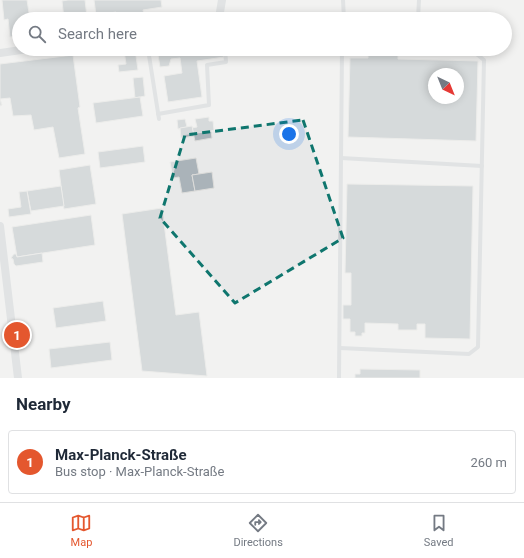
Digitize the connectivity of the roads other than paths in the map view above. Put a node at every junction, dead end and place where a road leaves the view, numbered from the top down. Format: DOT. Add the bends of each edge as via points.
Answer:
graph roads {
  1 [pos="222,0"];
  2 [pos="343,0"];
  3 [pos="419,0"];
  4 [pos="219,12"];
  5 [pos="344,12"];
  6 [pos="418,12"];
  7 [pos="12,51"];
  8 [pos="0,53"];
  9 [pos="149,56"];
  10 [pos="226,56"];
  11 [pos="342,56"];
  12 [pos="479,56"];
  13 [pos="158,114"];
  14 [pos="159,119"];
  15 [pos="341,158"];
  16 [pos="482,166"];
  17 [pos="0,226"];
  18 [pos="340,348"];
  19 [pos="18,378"];
  20 [pos="339,378"];
  1 -- 4 [label="street"];
  2 -- 5 [label="lane"];
  3 -- 6 [label="lane"];
  7 -- 8 [label="street"];
  9 -- 13 [label="lane"];
  10 -- 13 [label="lane" via="226,62 207,65 209,105"];
  11 -- 15 [label="lane"];
  12 -- 16 [label="lane" via="484,60"];
  13 -- 14 [label="lane"];
  15 -- 16 [label="lane"];
  15 -- 18 [label="lane"];
  16 -- 18 [label="lane" via="478,347 469,354"];
  17 -- 19 [label="street"];
  18 -- 20 [label="lane"];
}
